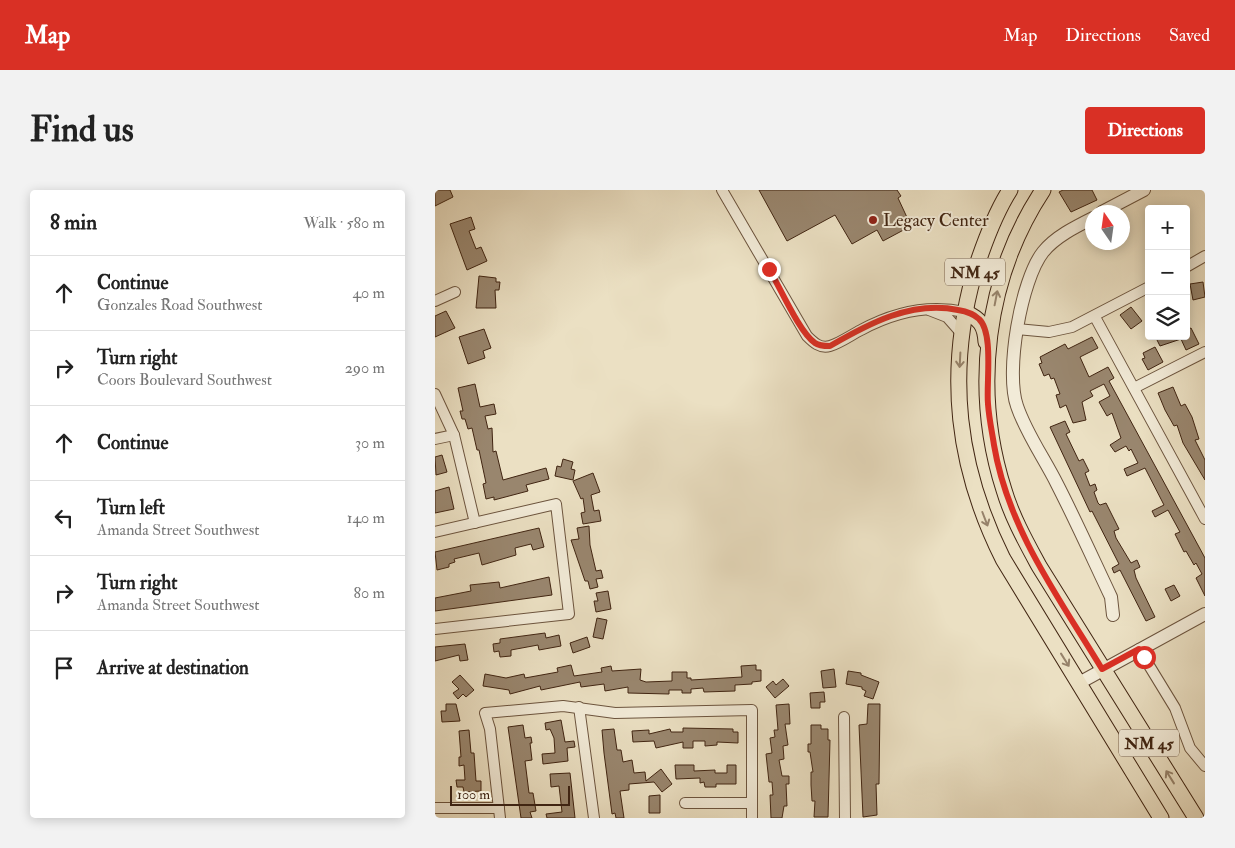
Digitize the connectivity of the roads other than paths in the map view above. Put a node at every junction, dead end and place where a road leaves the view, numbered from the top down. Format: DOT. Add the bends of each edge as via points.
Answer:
graph roads {
  1 [pos="722,190"];
  2 [pos="1010,190"];
  3 [pos="1043,190"];
  4 [pos="1144,190"];
  5 [pos="1115,205"];
  6 [pos="1085,222"];
  7 [pos="1205,256"];
  8 [pos="1190,265"];
  9 [pos="1145,289"];
  10 [pos="455,292"];
  11 [pos="435,301"];
  12 [pos="926,309"];
  13 [pos="965,312"];
  14 [pos="1095,317"];
  15 [pos="1017,329"];
  16 [pos="961,334"];
  17 [pos="987,348"];
  18 [pos="1205,352"];
  19 [pos="1134,388"];
  20 [pos="435,394"];
  21 [pos="454,435"];
  22 [pos="435,439"];
  23 [pos="1205,519"];
  24 [pos="475,523"];
  25 [pos="435,532"];
  26 [pos="1205,614"];
  27 [pos="1113,615"];
  28 [pos="435,629"];
  29 [pos="1139,649"];
  30 [pos="1102,669"];
  31 [pos="1079,683"];
  32 [pos="579,706"];
  33 [pos="844,717"];
  34 [pos="1205,766"];
  35 [pos="685,803"];
  36 [pos="751,803"];
  37 [pos="435,808"];
  38 [pos="500,813"];
  39 [pos="594,818"];
  40 [pos="752,818"];
  41 [pos="845,818"];
  42 [pos="1161,818"];
  43 [pos="1196,818"];
  1 -- 12 [label="street" via="807,336 816,345 830,346 878,321"];
  2 -- 13 [label="main road, NM 45" via="984,247"];
  17 -- 3 [label="main road, NM 45, one-way" via="1005,268"];
  4 -- 5 [label="street"];
  6 -- 15 [label="street" via="1068,231 1043,252 1030,274"];
  7 -- 8 [label="street"];
  9 -- 14 [label="street"];
  10 -- 11 [label="street"];
  12 -- 13 [label="street" via="945,307"];
  12 -- 16 [label="street" via="947,316"];
  13 -- 16 [label="main road, NM 45"];
  13 -- 17 [label="main road" via="979,318"];
  14 -- 15 [label="street" via="1059,331"];
  14 -- 19 [label="street"];
  15 -- 27 [label="street" via="1012,378 1017,405 1111,597"];
  16 -- 31 [label="main road, NM 45, one-way" via="959,412 967,459 981,508 1003,560"];
  17 -- 30 [label="main road, NM 45" via="987,404 1004,490 1026,542"];
  18 -- 19 [label="street"];
  19 -- 23 [label="street"];
  20 -- 21 [label="street"];
  21 -- 22 [label="street"];
  21 -- 24 [label="street"];
  24 -- 25 [label="street"];
  24 -- 28 [label="street" via="556,504 569,614"];
  26 -- 29 [label="street"];
  29 -- 30 [label="street"];
  29 -- 34 [label="street" via="1175,708 1190,748"];
  30 -- 31 [label="street"];
  43 -- 30 [label="main road, NM 45, one-way"];
  31 -- 42 [label="main road, NM 45"];
  32 -- 36 [label="street" via="615,713 751,710"];
  32 -- 38 [label="street" via="485,712"];
  32 -- 39 [label="street"];
  33 -- 41 [label="street"];
  35 -- 36 [label="street"];
  36 -- 40 [label="street"];
  37 -- 38 [label="street"];
}
